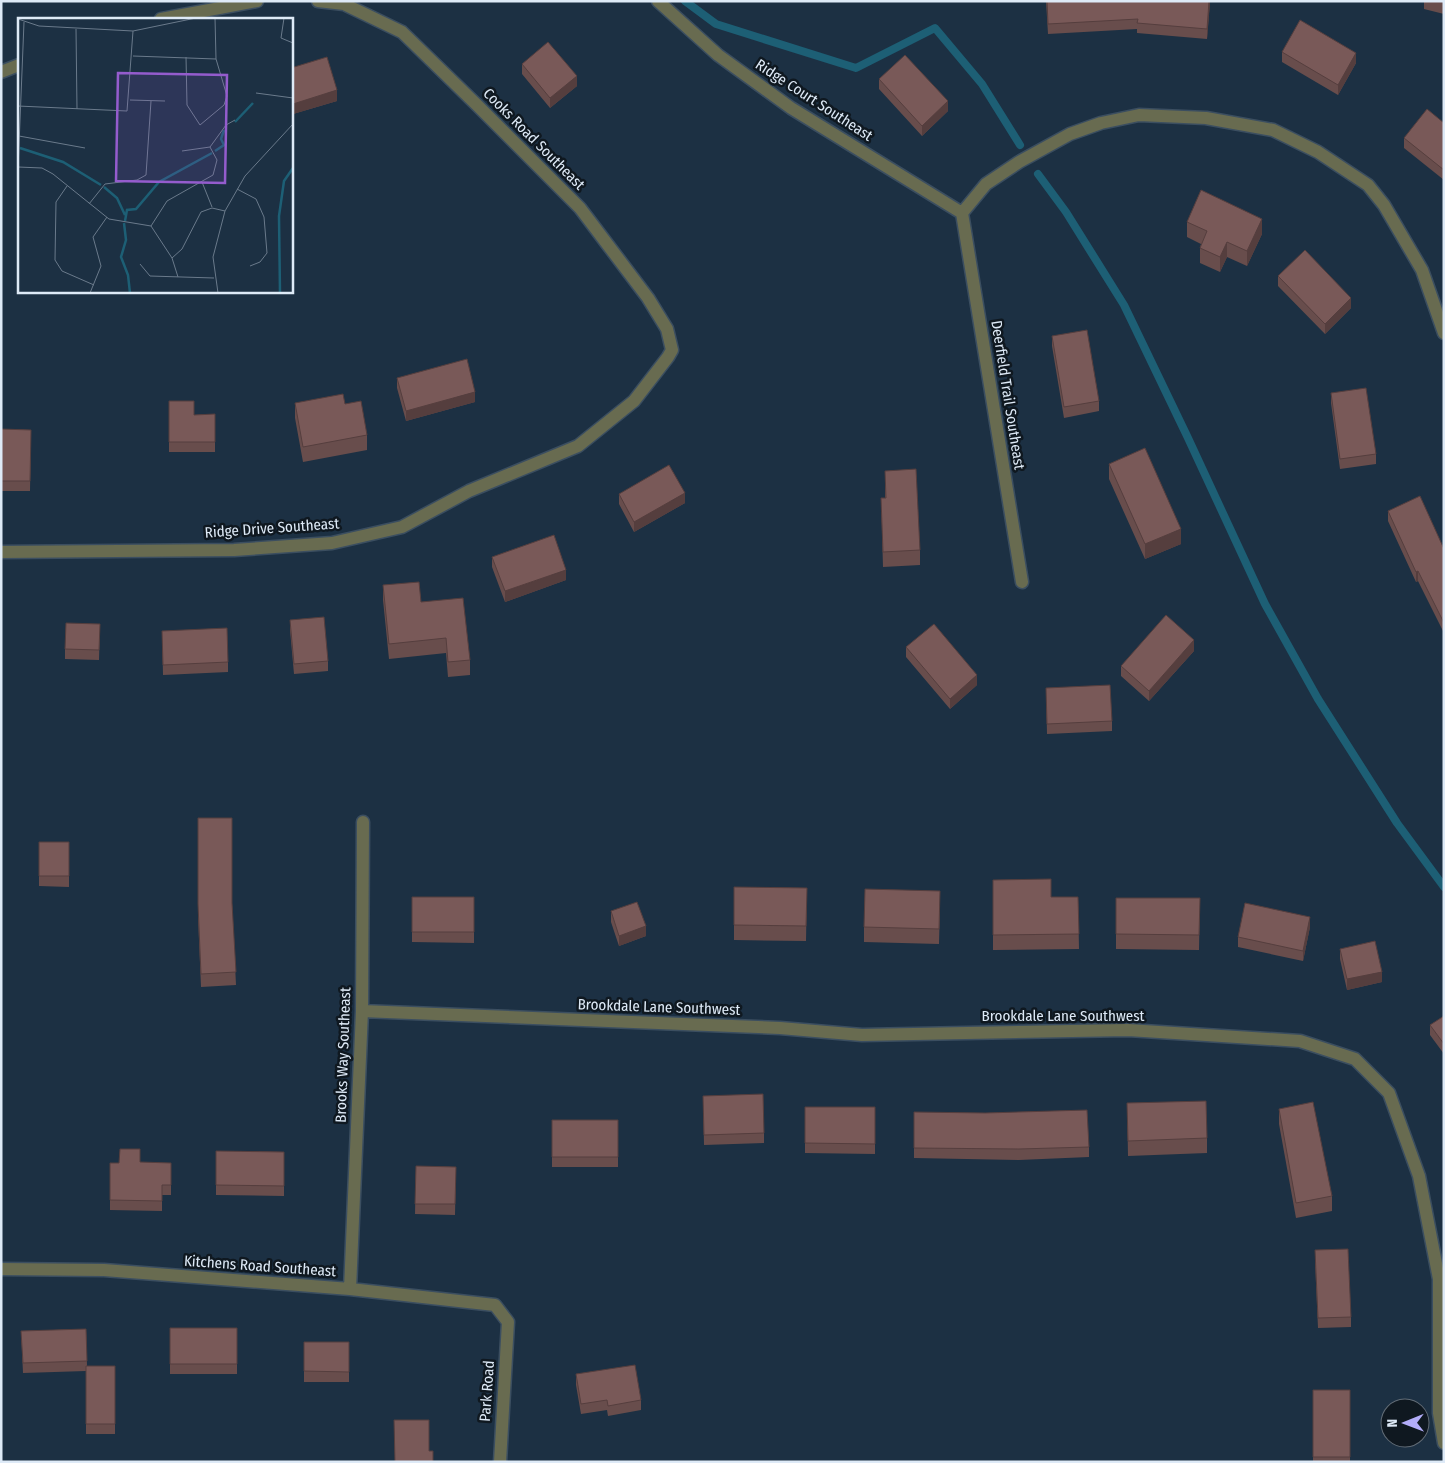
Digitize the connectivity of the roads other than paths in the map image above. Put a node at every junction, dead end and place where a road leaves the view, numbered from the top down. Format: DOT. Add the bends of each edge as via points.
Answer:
graph roads {
  1 [pos="256,1"];
  2 [pos="318,1"];
  3 [pos="658,1"];
  4 [pos="166,18"];
  5 [pos="18,65"];
  6 [pos="1,72"];
  7 [pos="962,213"];
  8 [pos="1440,308"];
  9 [pos="1444,333"];
  10 [pos="668,357"];
  11 [pos="1,552"];
  12 [pos="1022,582"];
  13 [pos="363,822"];
  14 [pos="362,1011"];
  15 [pos="1,1269"];
  16 [pos="350,1289"];
  17 [pos="508,1322"];
  18 [pos="1444,1443"];
  19 [pos="500,1462"];
  1 -- 4 [label="street"];
  2 -- 10 [label="street, Cooks Road Southeast" via="344,4 402,32 580,208 648,298 667,329 672,350"];
  3 -- 7 [label="street, Ridge Court Southeast" via="718,55 791,108"];
  5 -- 6 [label="street"];
  7 -- 8 [label="street" via="986,184 1019,162 1070,134 1101,123 1138,115 1206,118 1273,130 1318,152 1368,185 1384,205"];
  7 -- 12 [label="street, Deerfield Trail Southeast"];
  8 -- 9 [label="street"];
  10 -- 11 [label="street, Ridge Drive Southeast" via="634,401 578,446 469,492 402,527 332,543 234,550"];
  13 -- 14 [label="street, Brooks Way Southeast"];
  14 -- 16 [label="street, Brooks Way Southeast"];
  14 -- 18 [label="street, Brookdale Lane Southwest" via="780,1028 862,1035 1128,1030 1300,1041 1355,1059 1389,1093 1419,1176 1439,1279 1439,1413"];
  15 -- 16 [label="street, Kitchens Road Southeast" via="104,1270"];
  16 -- 17 [label="street, Kitchens Road Southeast" via="495,1305"];
  17 -- 19 [label="street, Park Road"];
}
